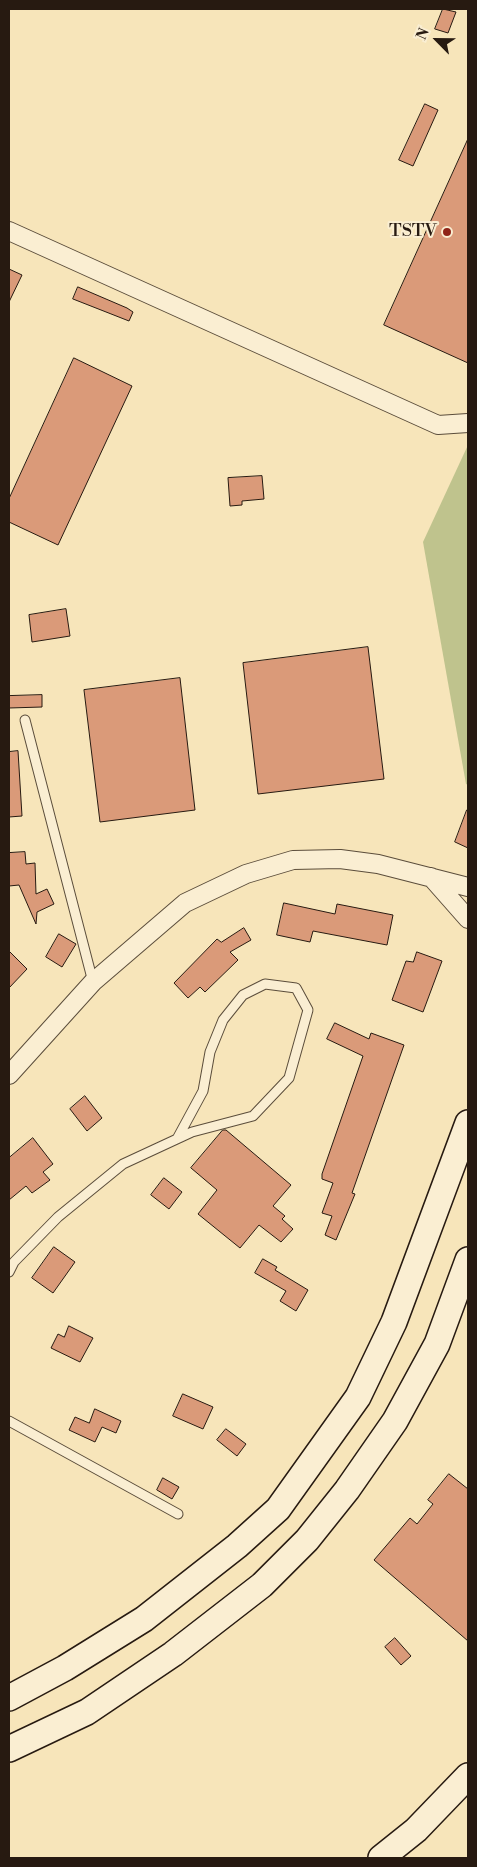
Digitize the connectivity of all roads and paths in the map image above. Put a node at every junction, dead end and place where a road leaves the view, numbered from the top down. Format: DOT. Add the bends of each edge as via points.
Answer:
graph roads {
  1 [pos="9,231"];
  2 [pos="468,423"];
  3 [pos="25,720"];
  4 [pos="431,877"];
  5 [pos="468,887"];
  6 [pos="468,919"];
  7 [pos="93,982"];
  8 [pos="9,1075"];
  9 [pos="468,1123"];
  10 [pos="177,1139"];
  11 [pos="468,1260"];
  12 [pos="9,1272"];
  13 [pos="9,1421"];
  14 [pos="178,1514"];
  15 [pos="9,1698"];
  16 [pos="9,1748"];
  17 [pos="468,1776"];
  18 [pos="381,1858"];
  1 -- 2 [label="street" via="438,425"];
  3 -- 7 [label="lane"];
  4 -- 5 [label="street"];
  4 -- 6 [label="street"];
  4 -- 7 [label="street" via="378,864 340,860 293,860 246,874 185,903"];
  7 -- 8 [label="street"];
  9 -- 15 [label="street" via="394,1322 358,1397 278,1509 237,1546 144,1619"];
  10 -- 10 [label="lane" via="253,1116 289,1078 308,1010 296,988 265,984 243,995 223,1020 210,1052 203,1091"];
  10 -- 12 [label="lane" via="123,1164 58,1217 14,1262"];
  11 -- 16 [label="street" via="437,1344 395,1421 348,1490 307,1540 262,1584 173,1654 87,1712"];
  13 -- 14 [label="lane"];
  17 -- 18 [label="street" via="416,1830"];
}
